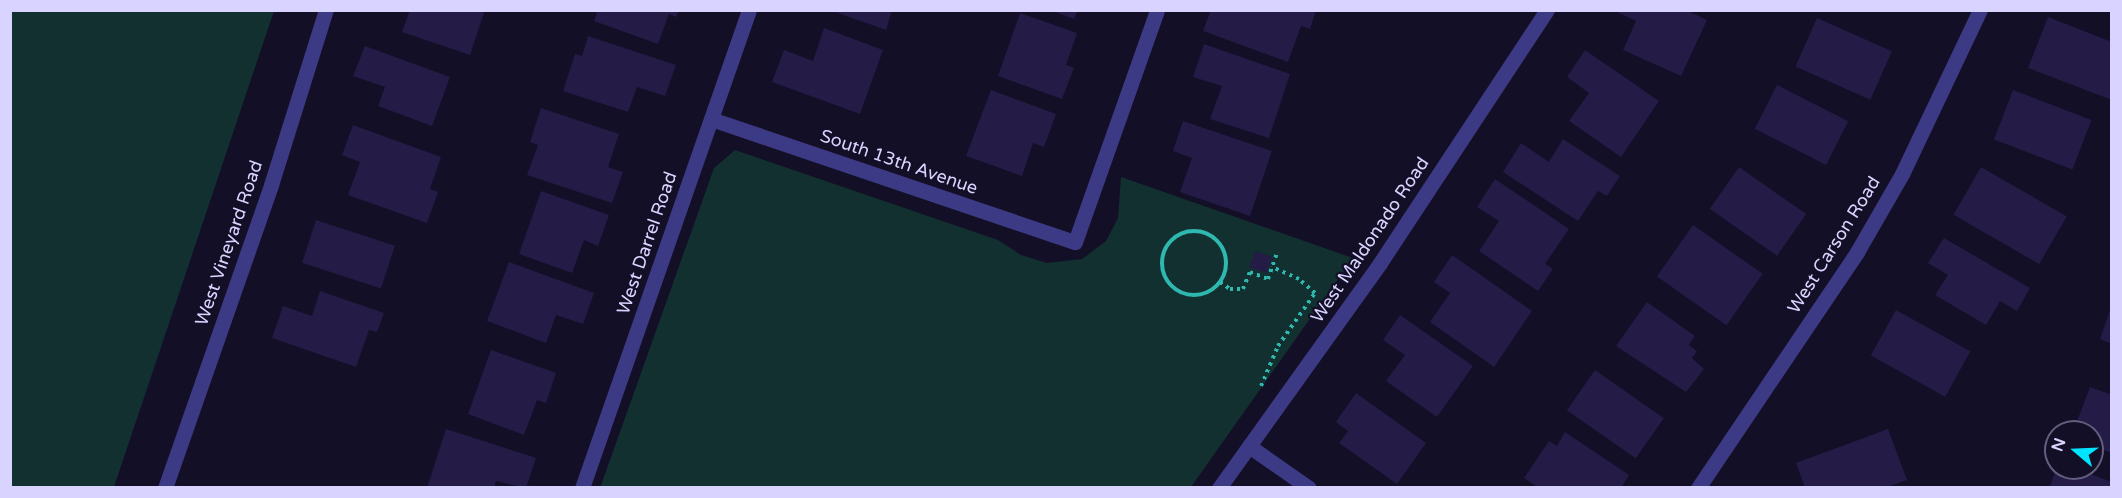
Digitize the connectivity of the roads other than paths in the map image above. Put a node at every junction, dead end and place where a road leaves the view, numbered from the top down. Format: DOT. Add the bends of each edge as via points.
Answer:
graph roads {
  1 [pos="326,10"];
  2 [pos="749,10"];
  3 [pos="1157,10"];
  4 [pos="1547,10"];
  5 [pos="1980,10"];
  6 [pos="711,118"];
  7 [pos="1250,446"];
  8 [pos="165,488"];
  9 [pos="582,488"];
  10 [pos="1219,488"];
  11 [pos="1309,488"];
  12 [pos="1698,488"];
  1 -- 8 [label="street, West Vineyard Road" via="271,185"];
  2 -- 6 [label="street, West Darrel Road"];
  3 -- 6 [label="street, South 13th Avenue" via="1075,242"];
  4 -- 7 [label="street, West Maldonado Road" via="1380,263"];
  5 -- 12 [label="street, West Carson Road" via="1941,98 1874,223"];
  6 -- 9 [label="street, West Darrel Road"];
  7 -- 10 [label="street, West Maldonado Road"];
  7 -- 11 [label="street"];
}
